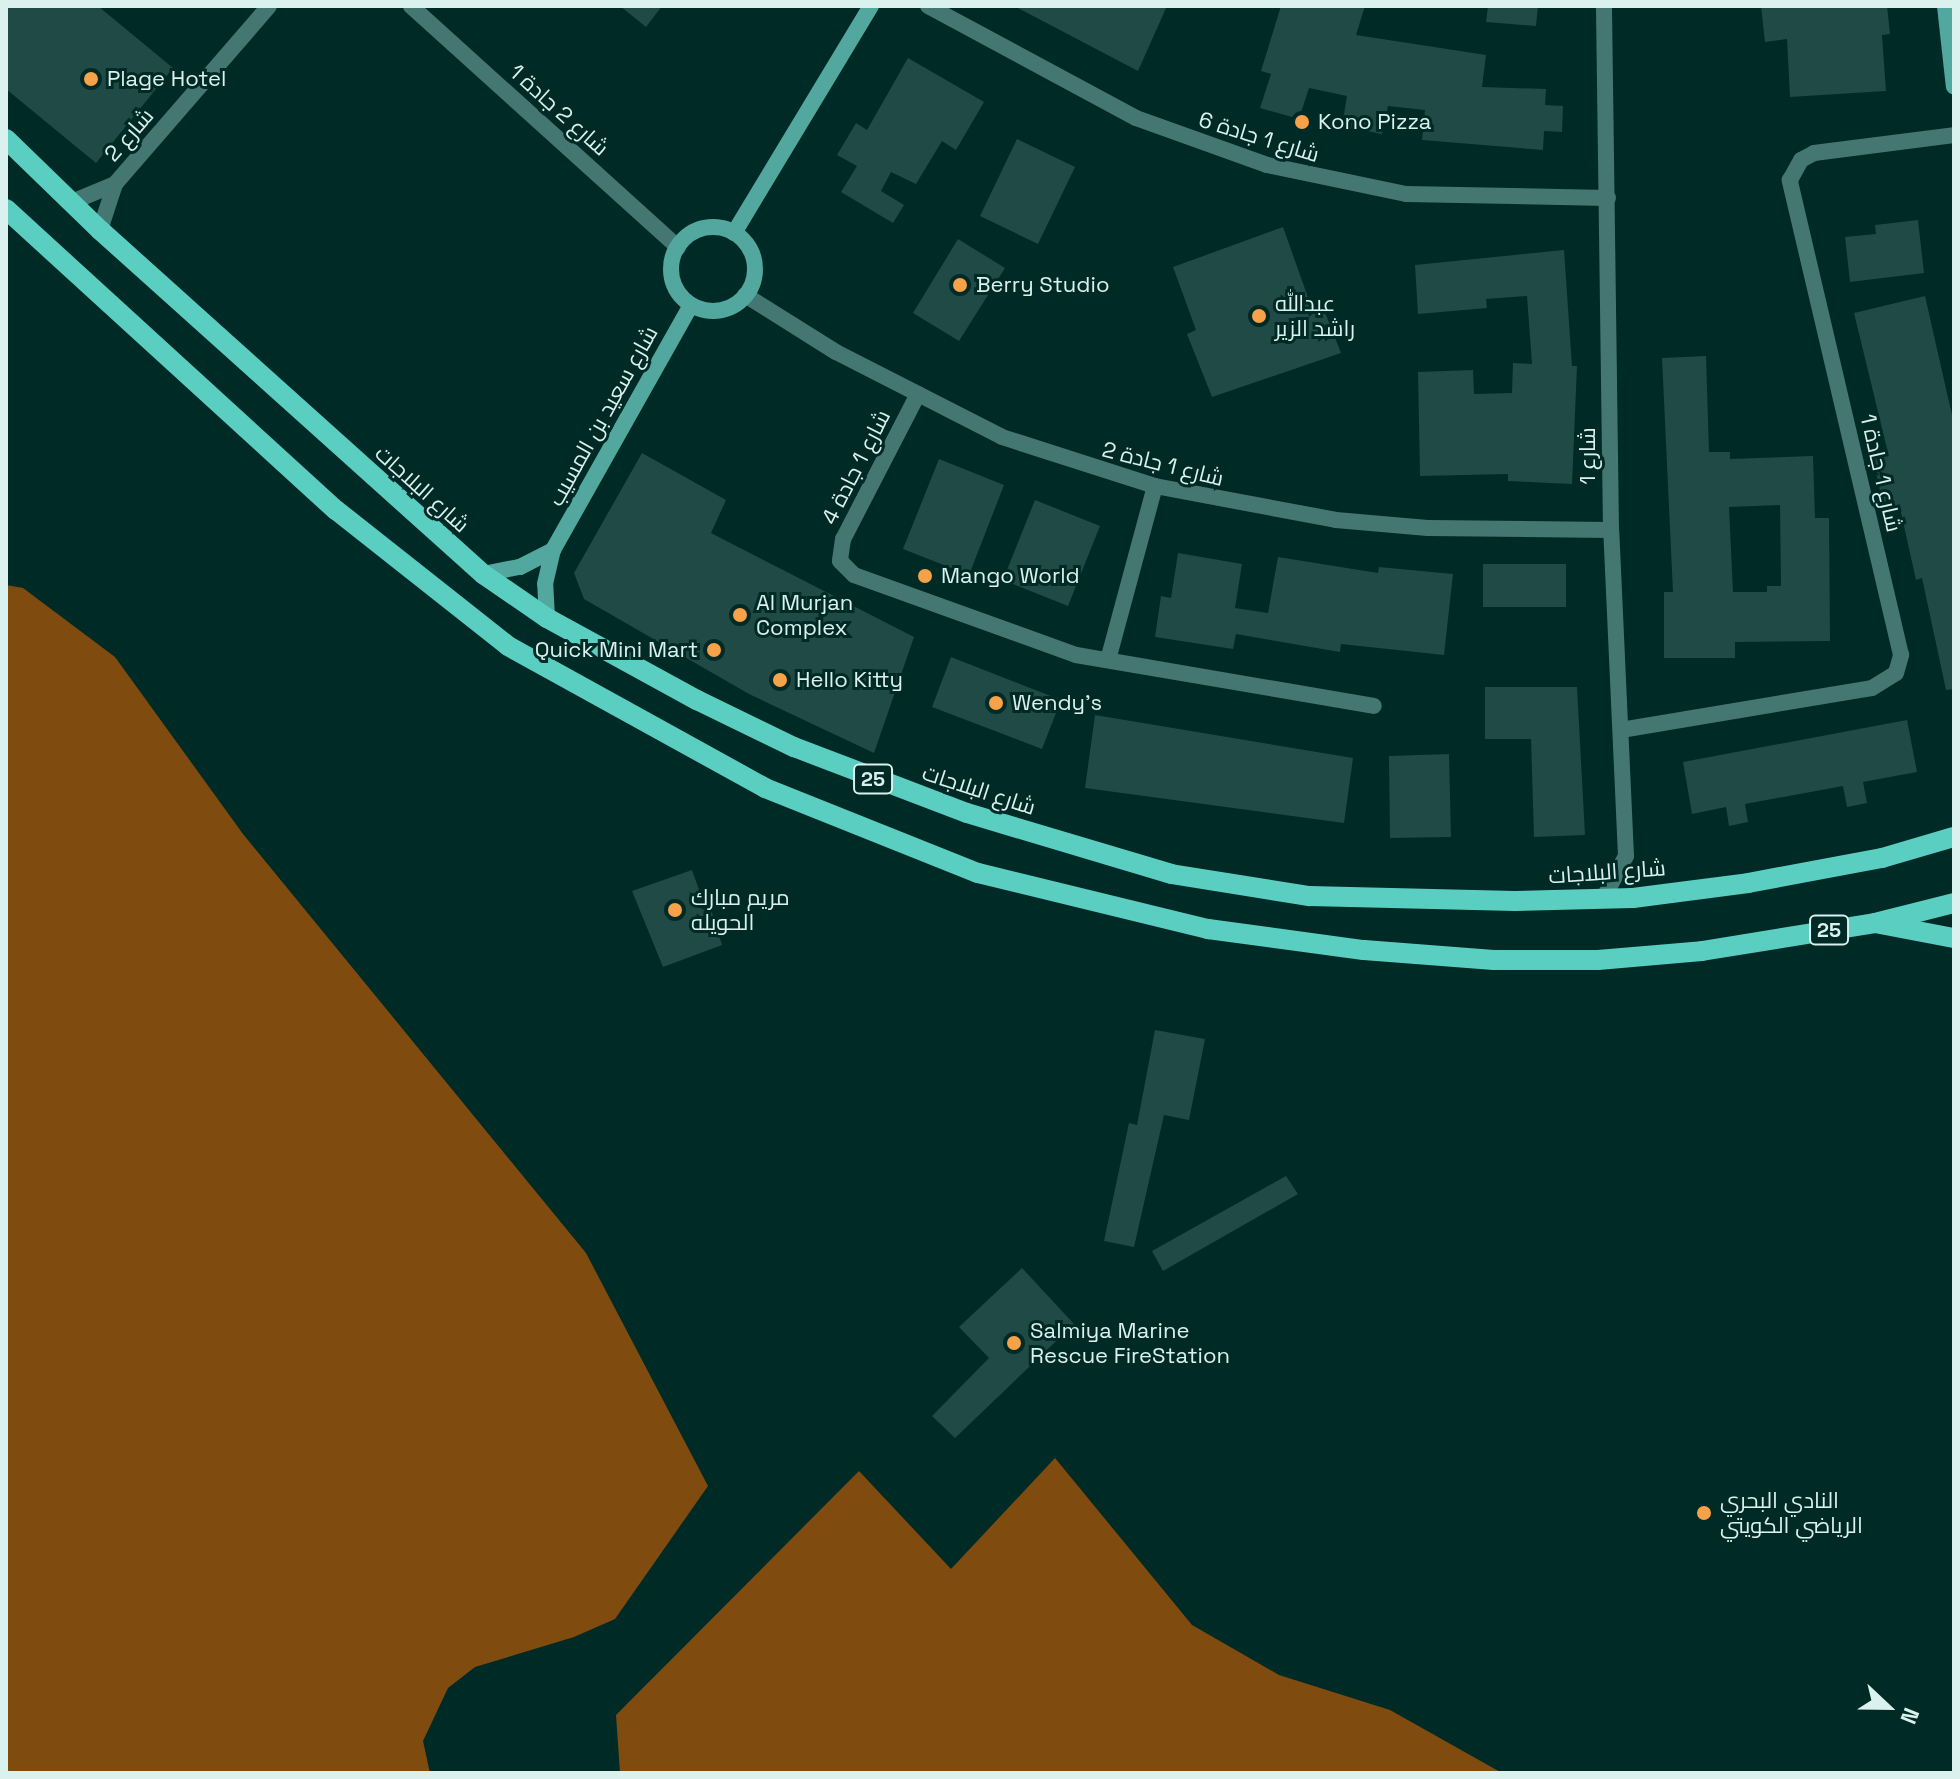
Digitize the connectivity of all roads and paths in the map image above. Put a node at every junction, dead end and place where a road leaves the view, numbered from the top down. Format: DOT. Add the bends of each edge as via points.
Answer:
graph roads {
  1 [pos="269,6"];
  2 [pos="411,6"];
  3 [pos="871,6"];
  4 [pos="928,6"];
  5 [pos="1604,6"];
  6 [pos="1945,6"];
  7 [pos="1954,87"];
  8 [pos="1954,135"];
  9 [pos="6,139"];
  10 [pos="115,184"];
  11 [pos="1608,198"];
  12 [pos="72,202"];
  13 [pos="6,209"];
  14 [pos="100,230"];
  15 [pos="734,233"];
  16 [pos="678,247"];
  17 [pos="745,295"];
  18 [pos="691,305"];
  19 [pos="918,394"];
  20 [pos="1155,486"];
  21 [pos="1611,530"];
  22 [pos="553,550"];
  23 [pos="483,574"];
  24 [pos="547,618"];
  25 [pos="1108,660"];
  26 [pos="1374,706"];
  27 [pos="1621,730"];
  28 [pos="1954,827"];
  29 [pos="1946,840"];
  30 [pos="1603,899"];
  31 [pos="1954,903"];
  32 [pos="1875,923"];
  33 [pos="1954,938"];
  1 -- 10 [label="street, شارع 2"];
  2 -- 16 [label="street, شارع 2 جادة 1"];
  3 -- 15 [label="street"];
  4 -- 11 [label="street, شارع 1 جادة 6" via="1136,118 1267,165 1406,194"];
  5 -- 11 [label="street, شارع 1"];
  6 -- 7 [label="street"];
  8 -- 27 [label="street, شارع 1 جادة 1" via="1814,153 1796,166 1790,180 1901,655 1896,673 1872,688"];
  9 -- 12 [label="main road, شارع البلاجات / 25"];
  10 -- 12 [label="street, شارع 2"];
  10 -- 14 [label="street, شارع 2"];
  11 -- 21 [label="street, شارع 1"];
  12 -- 14 [label="main road, شارع البلاجات / 25"];
  13 -- 32 [label="main road, 25" via="312,489 459,611 614,708 765,788 853,826 978,873 1130,913 1364,950 1494,960 1598,960 1702,951"];
  14 -- 23 [label="main road, شارع البلاجات / 25"];
  15 -- 16 [label="street" via="703,228"];
  15 -- 17 [label="street" via="754,261"];
  16 -- 18 [label="street" via="672,279"];
  17 -- 18 [label="street" via="726,309"];
  17 -- 19 [label="street, شارع 1 جادة 2" via="836,352"];
  18 -- 22 [label="street, شارع سعيد بن المسيب"];
  19 -- 20 [label="street, شارع 1 جادة 2" via="1002,437"];
  19 -- 25 [label="street, شارع 1 جادة 4" via="843,539 840,561 854,575 1058,649"];
  20 -- 21 [label="street, شارع 1 جادة 2" via="1336,520 1519,531"];
  20 -- 25 [label="street"];
  21 -- 27 [label="street, شارع 1"];
  22 -- 23 [label="street" via="520,567"];
  22 -- 24 [label="street, شارع سعيد بن المسيب" via="545,584"];
  23 -- 24 [label="main road, شارع البلاجات / 25"];
  24 -- 30 [label="main road, شارع البلاجات / 25" via="794,747 967,813 1171,874 1309,896"];
  25 -- 26 [label="street, شارع 1 جادة 4"];
  27 -- 30 [label="street, شارع 1" via="1626,856"];
  28 -- 29 [label="main road"];
  29 -- 30 [label="main road, شارع البلاجات / 25" via="1882,858 1748,883"];
  31 -- 32 [label="main road, 25"];
  32 -- 33 [label="main road"];
}
